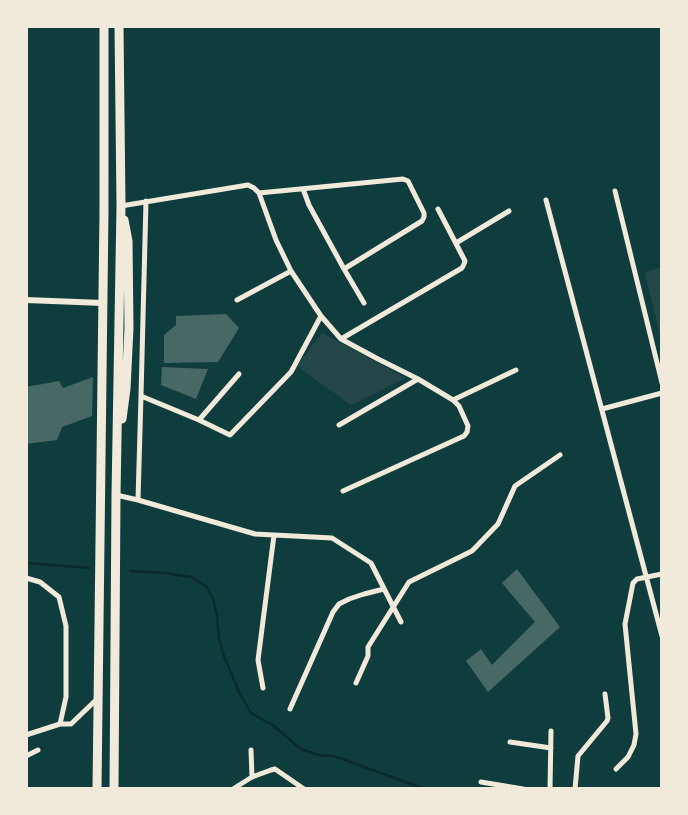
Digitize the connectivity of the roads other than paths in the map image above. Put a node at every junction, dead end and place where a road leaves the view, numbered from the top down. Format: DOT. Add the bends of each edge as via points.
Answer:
graph roads {
  1 [pos="104,26"];
  2 [pos="119,26"];
  3 [pos="302,189"];
  4 [pos="615,191"];
  5 [pos="259,193"];
  6 [pos="546,200"];
  7 [pos="146,201"];
  8 [pos="121,206"];
  9 [pos="438,210"];
  10 [pos="509,211"];
  11 [pos="456,243"];
  12 [pos="344,269"];
  13 [pos="291,271"];
  14 [pos="26,300"];
  15 [pos="237,300"];
  16 [pos="119,302"];
  17 [pos="103,303"];
  18 [pos="364,303"];
  19 [pos="321,316"];
  20 [pos="340,339"];
  21 [pos="516,370"];
  22 [pos="239,374"];
  23 [pos="418,379"];
  24 [pos="662,383"];
  25 [pos="662,393"];
  26 [pos="142,396"];
  27 [pos="453,400"];
  28 [pos="602,409"];
  29 [pos="199,420"];
  30 [pos="339,425"];
  31 [pos="560,455"];
  32 [pos="116,456"];
  33 [pos="343,491"];
  34 [pos="116,496"];
  35 [pos="138,500"];
  36 [pos="274,535"];
  37 [pos="662,574"];
  38 [pos="647,577"];
  39 [pos="27,579"];
  40 [pos="384,589"];
  41 [pos="393,607"];
  42 [pos="401,622"];
  43 [pos="662,636"];
  44 [pos="356,682"];
  45 [pos="263,688"];
  46 [pos="605,694"];
  47 [pos="98,699"];
  48 [pos="290,709"];
  49 [pos="60,724"];
  50 [pos="551,731"];
  51 [pos="26,734"];
  52 [pos="510,742"];
  53 [pos="551,748"];
  54 [pos="38,750"];
  55 [pos="251,750"];
  56 [pos="26,756"];
  57 [pos="616,769"];
  58 [pos="252,777"];
  59 [pos="481,782"];
  60 [pos="97,789"];
  61 [pos="114,789"];
  62 [pos="233,789"];
  63 [pos="304,789"];
  64 [pos="523,789"];
  65 [pos="550,789"];
  66 [pos="575,789"];
  1 -- 17 [label="highway"];
  2 -- 8 [label="highway"];
  3 -- 5 [label="street"];
  3 -- 12 [label="street"];
  3 -- 12 [label="street" via="408,180 424,213 422,221"];
  4 -- 24 [label="street"];
  5 -- 7 [label="street" via="248,185"];
  5 -- 13 [label="street"];
  6 -- 28 [label="street"];
  7 -- 8 [label="street"];
  7 -- 26 [label="street"];
  8 -- 16 [label="highway"];
  8 -- 32 [label="highway" via="128,241 129,328 126,389"];
  9 -- 11 [label="street"];
  10 -- 11 [label="street"];
  11 -- 20 [label="street" via="464,260 462,268"];
  12 -- 18 [label="street"];
  13 -- 15 [label="street"];
  13 -- 19 [label="street"];
  14 -- 17 [label="street"];
  16 -- 17 [label="highway"];
  16 -- 32 [label="highway"];
  17 -- 47 [label="highway"];
  19 -- 20 [label="street"];
  19 -- 29 [label="street" via="291,372 234,432 230,435"];
  20 -- 23 [label="street"];
  21 -- 27 [label="street"];
  22 -- 29 [label="street"];
  23 -- 27 [label="street"];
  23 -- 30 [label="street"];
  25 -- 28 [label="street"];
  26 -- 29 [label="street"];
  26 -- 35 [label="street"];
  27 -- 33 [label="street" via="468,426 464,436"];
  28 -- 38 [label="street"];
  31 -- 41 [label="street" via="515,486 498,524 472,551 410,582"];
  32 -- 34 [label="highway"];
  34 -- 35 [label="street"];
  34 -- 61 [label="highway"];
  35 -- 36 [label="street" via="255,534"];
  36 -- 40 [label="street" via="332,538 371,563"];
  36 -- 45 [label="street" via="258,660"];
  37 -- 38 [label="street"];
  38 -- 43 [label="street"];
  38 -- 57 [label="street" via="633,583 625,624 636,734 628,757"];
  39 -- 49 [label="street" via="40,582 59,597 66,626 66,697"];
  40 -- 41 [label="street"];
  40 -- 48 [label="street" via="339,604"];
  41 -- 42 [label="street"];
  41 -- 44 [label="street" via="368,647 368,656"];
  46 -- 66 [label="street" via="608,718 578,756"];
  47 -- 49 [label="street" via="71,724"];
  47 -- 60 [label="highway"];
  49 -- 51 [label="street"];
  50 -- 53 [label="street"];
  52 -- 53 [label="street"];
  53 -- 65 [label="street"];
  54 -- 56 [label="street"];
  55 -- 58 [label="street"];
  58 -- 62 [label="street"];
  58 -- 63 [label="street" via="275,770"];
  59 -- 64 [label="street"];
}
